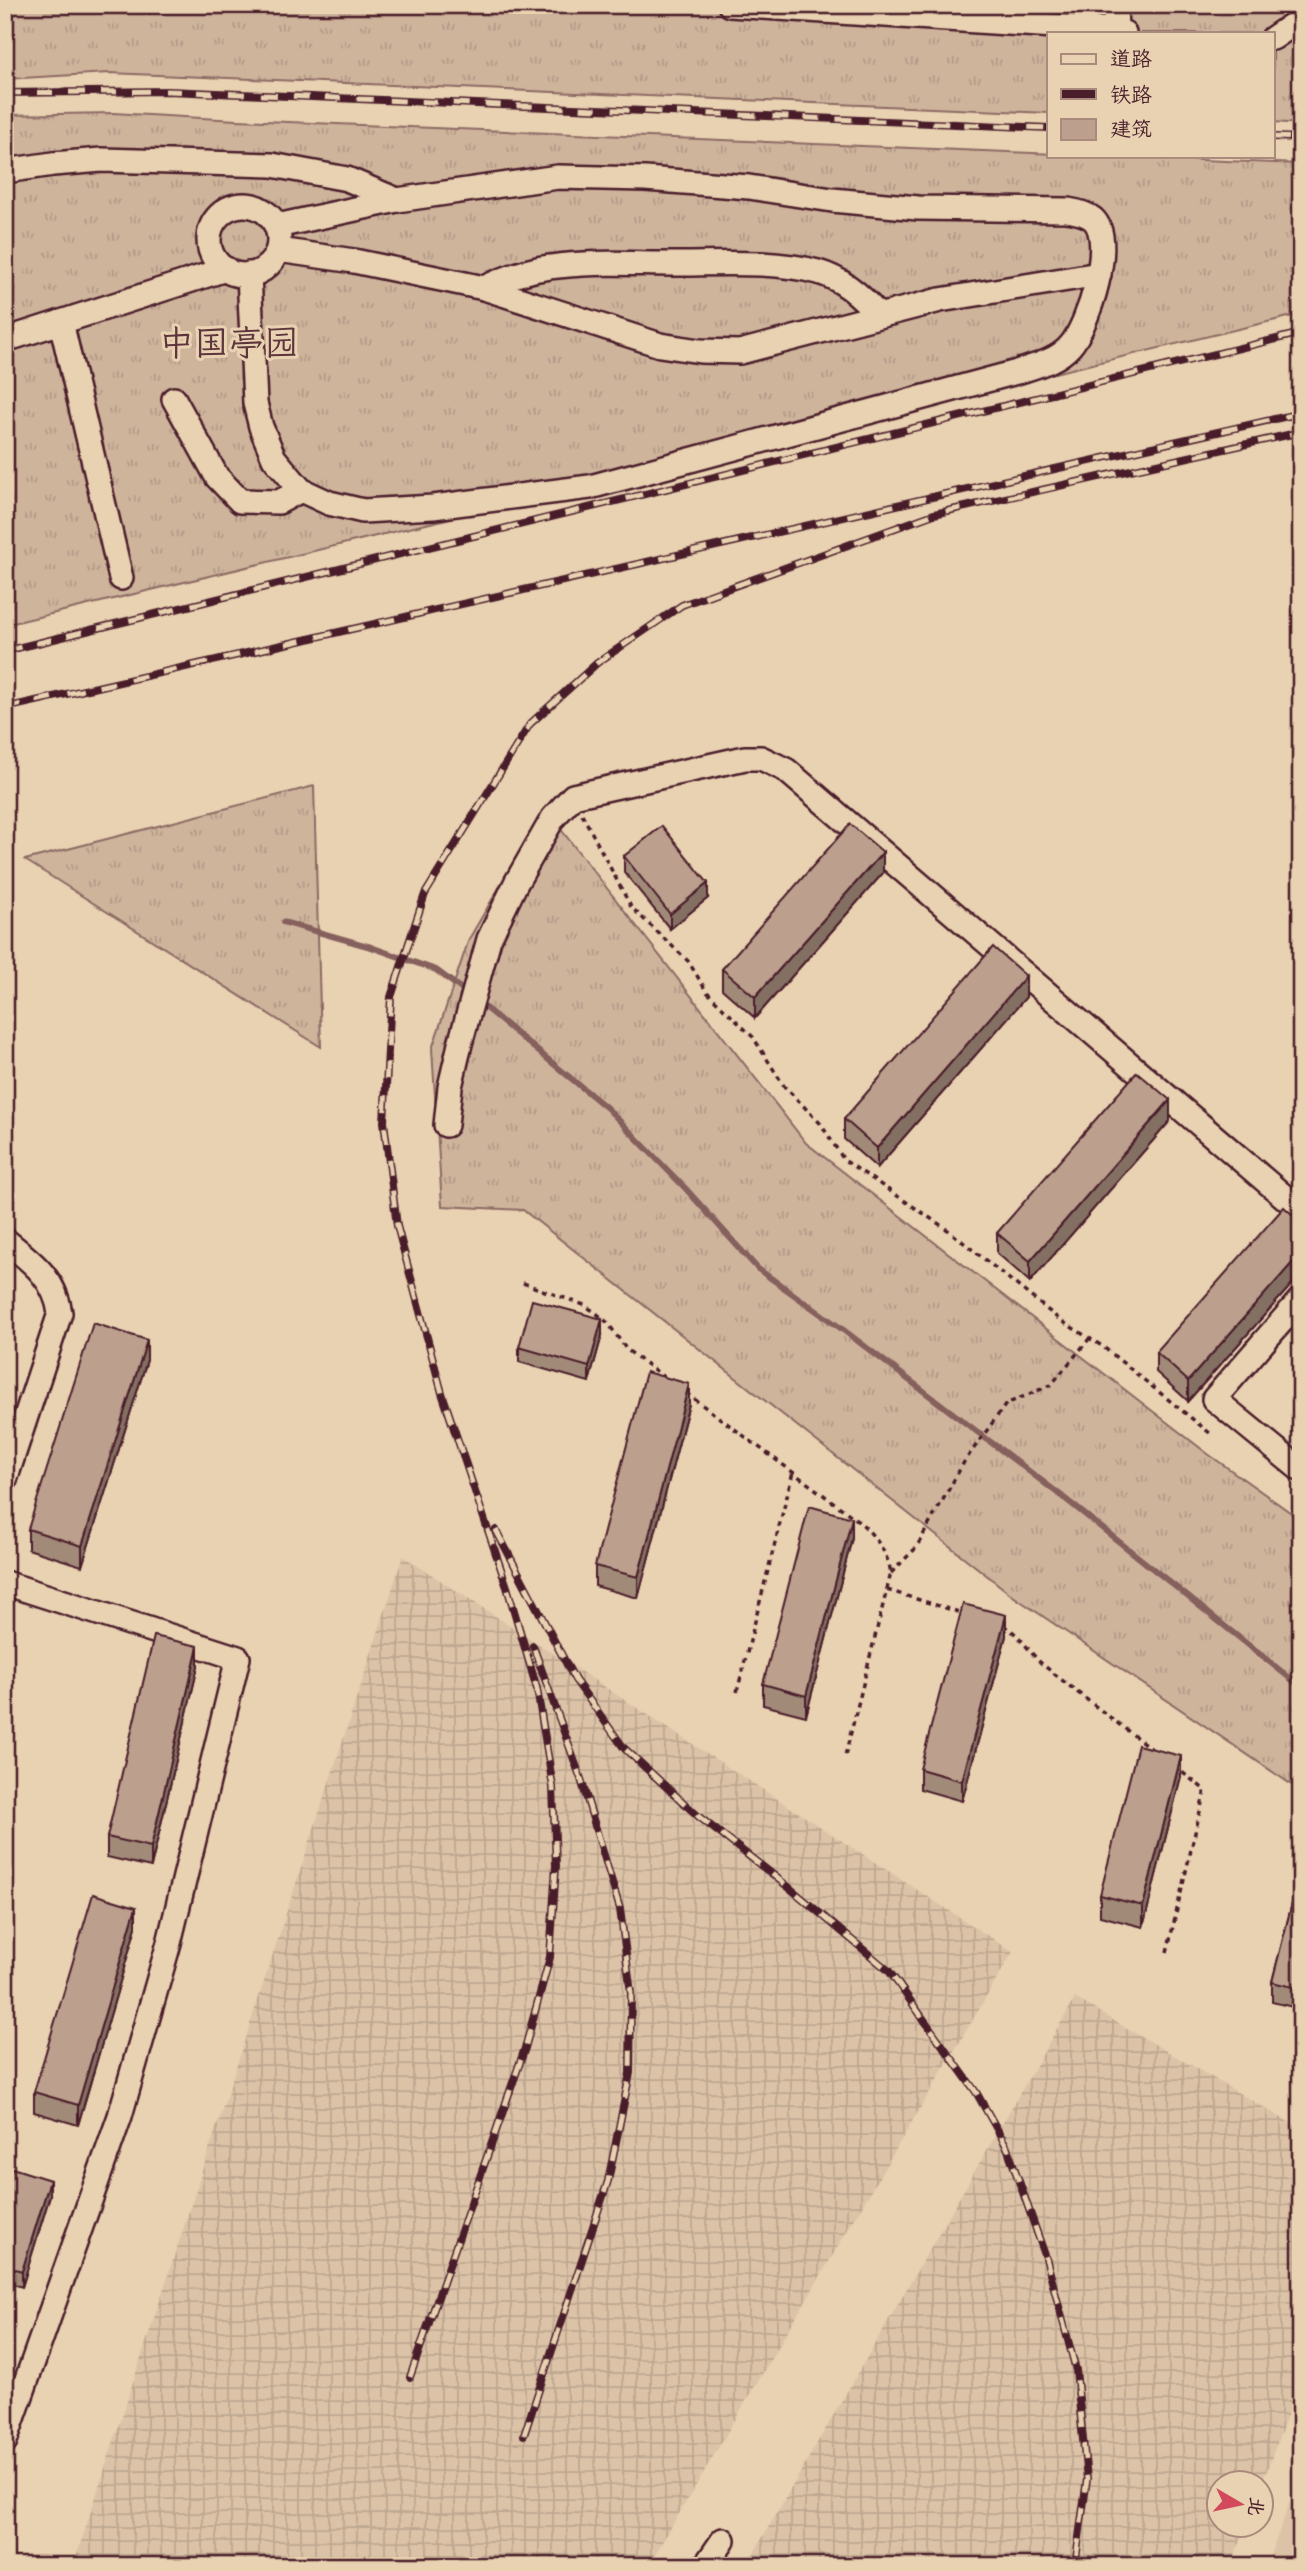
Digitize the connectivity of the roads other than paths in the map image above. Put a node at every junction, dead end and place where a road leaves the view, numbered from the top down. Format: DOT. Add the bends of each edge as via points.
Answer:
graph roads {
  1 [pos="730,5"];
  2 [pos="1115,5"];
  3 [pos="1301,19"];
  4 [pos="1120,32"];
  5 [pos="1274,37"];
  6 [pos="5,171"];
  7 [pos="397,200"];
  8 [pos="277,226"];
  9 [pos="278,250"];
  10 [pos="226,269"];
  11 [pos="250,274"];
  12 [pos="1098,274"];
  13 [pos="484,288"];
  14 [pos="878,315"];
  15 [pos="61,322"];
  16 [pos="5,340"];
  17 [pos="174,399"];
  18 [pos="301,490"];
  19 [pos="121,578"];
  20 [pos="446,1125"];
  21 [pos="1301,1211"];
  22 [pos="5,1240"];
  23 [pos="1301,1298"];
  24 [pos="1301,1470"];
  25 [pos="5,1480"];
  26 [pos="5,1583"];
  27 [pos="5,2441"];
  28 [pos="723,2540"];
  29 [pos="705,2566"];
  1 -- 4 [label="street"];
  2 -- 4 [label="street"];
  3 -- 5 [label="street"];
  6 -- 7 [label="street" via="102,160 272,165 347,180"];
  7 -- 8 [label="street"];
  7 -- 12 [label="street" via="558,177 645,178 918,208 1068,210 1094,220 1101,232"];
  8 -- 9 [label="street"];
  8 -- 10 [label="street" via="265,211 250,205 233,206 219,215 210,244 214,257"];
  9 -- 11 [label="street" via="266,267"];
  9 -- 13 [label="street"];
  10 -- 11 [label="street"];
  10 -- 15 [label="street"];
  11 -- 18 [label="street" via="255,403 274,458"];
  12 -- 14 [label="street"];
  12 -- 18 [label="street" via="1087,315 1069,348 1017,372 590,487 363,511"];
  13 -- 14 [label="street" via="660,345 700,351 740,352"];
  13 -- 14 [label="street" via="514,274 550,267 679,264 792,268 819,272 844,283"];
  15 -- 16 [label="street"];
  15 -- 19 [label="street"];
  17 -- 18 [label="street" via="217,477 240,500 279,502"];
  20 -- 21 [label="street" via="450,1087 489,939 553,818 573,796 761,758 775,763"];
  22 -- 25 [label="street" via="45,1274 60,1313"];
  23 -- 24 [label="street" via="1214,1399"];
  26 -- 27 [label="street" via="238,1658 169,1943 120,2116"];
  28 -- 29 [label="street"];
}
